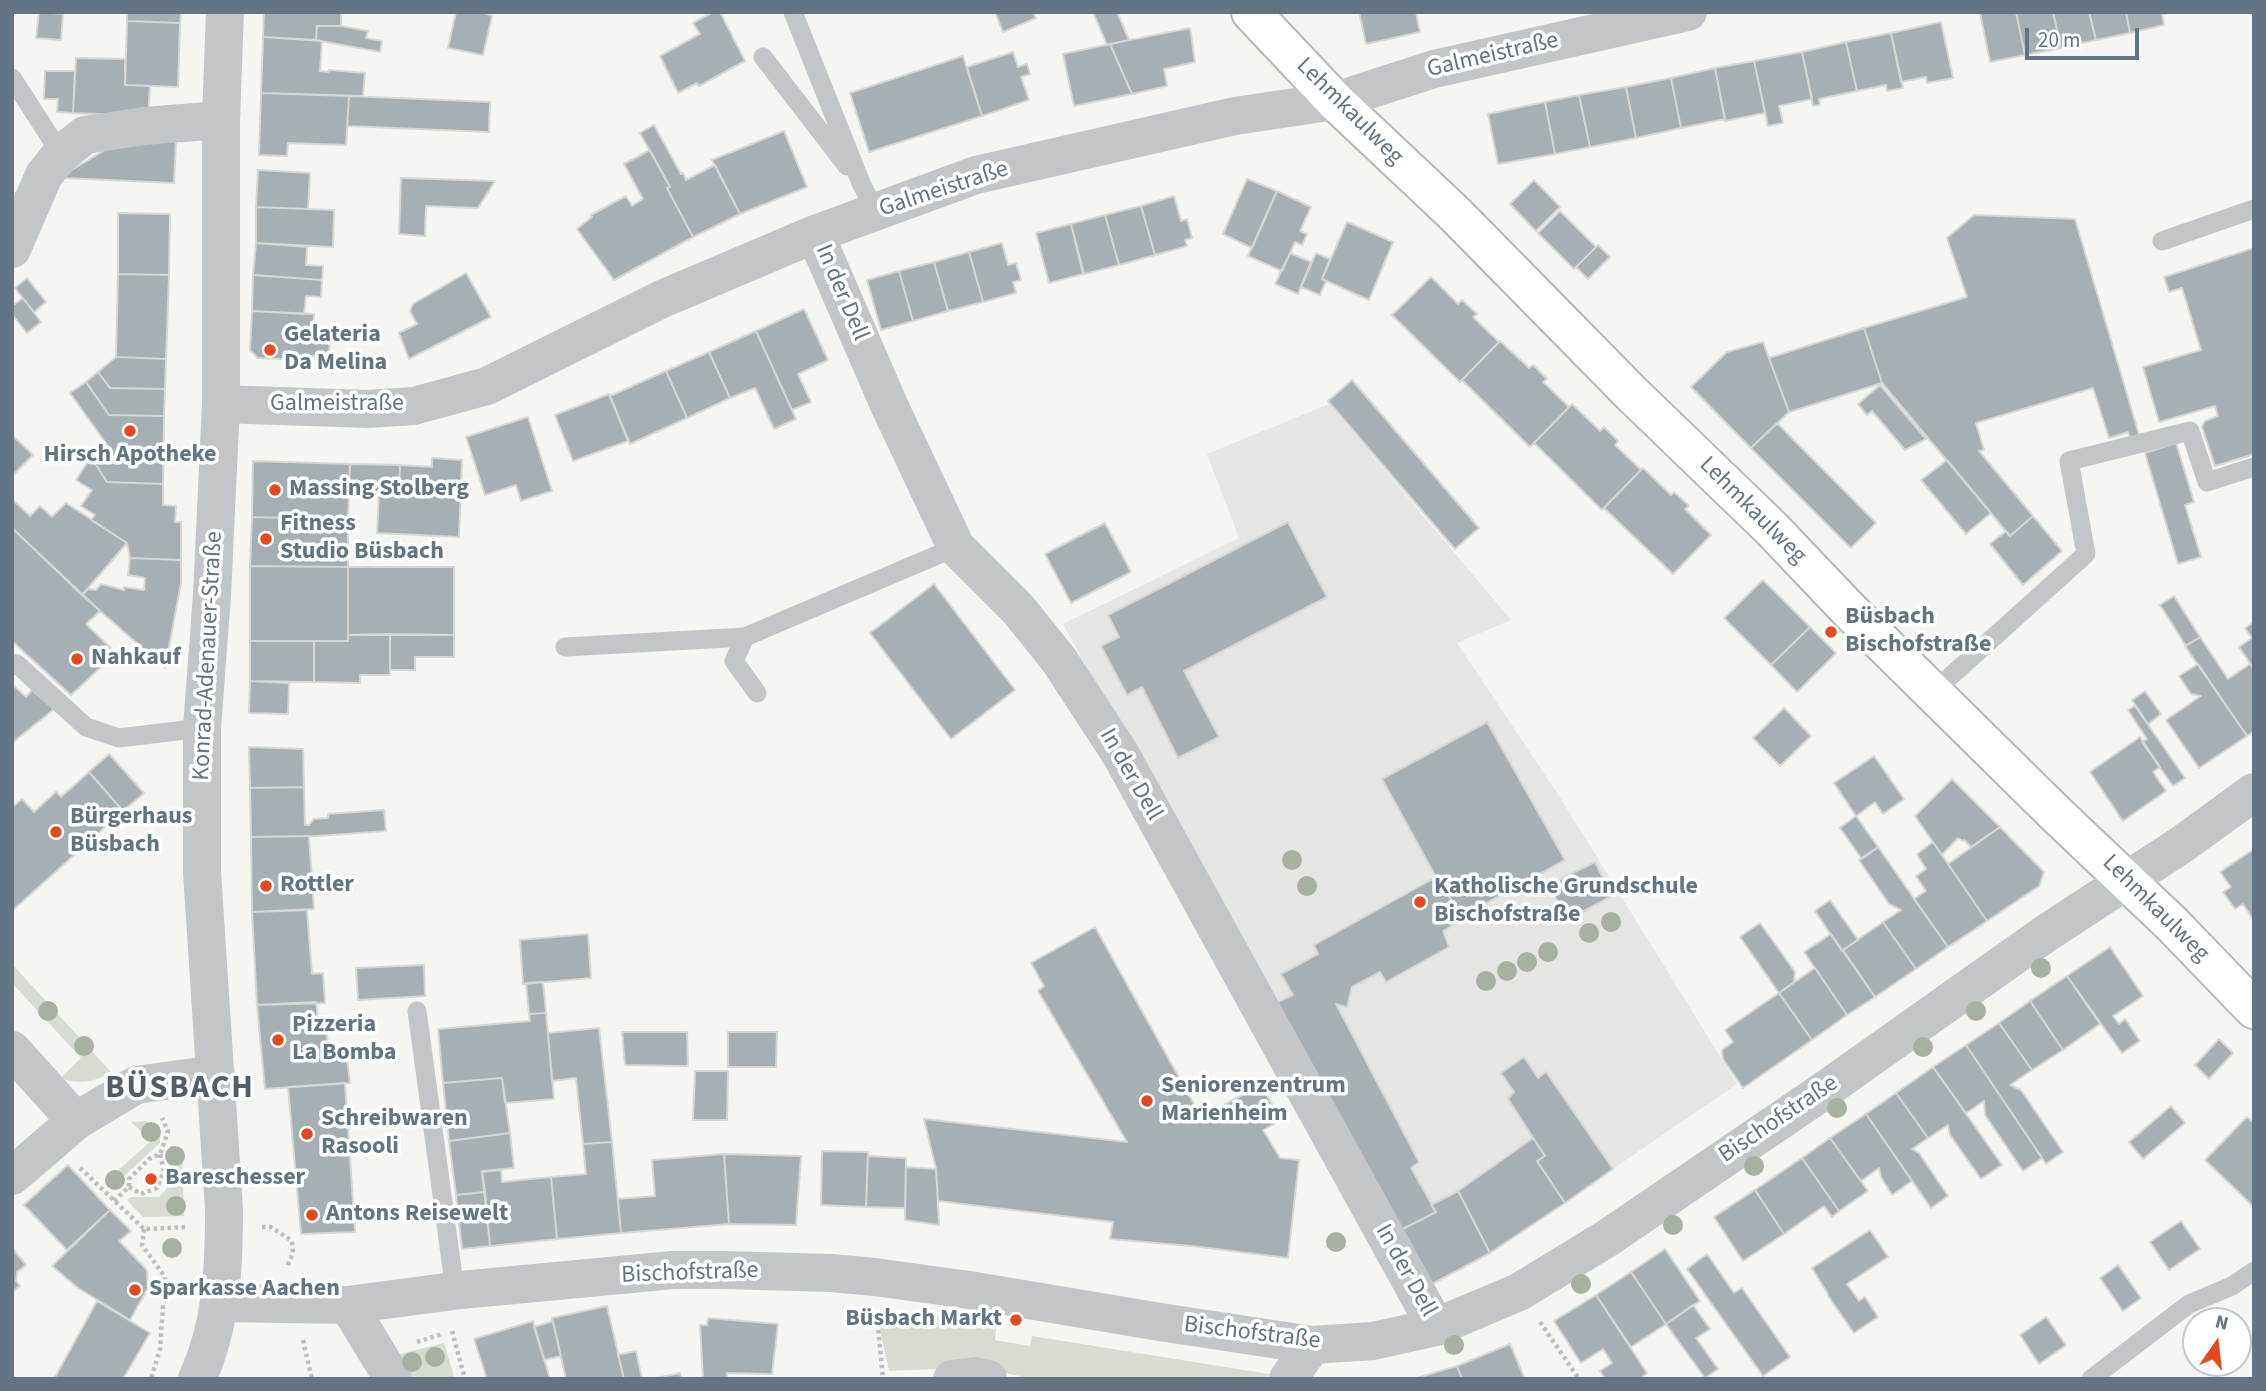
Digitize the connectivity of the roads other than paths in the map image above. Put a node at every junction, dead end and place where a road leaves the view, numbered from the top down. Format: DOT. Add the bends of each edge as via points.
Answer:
graph roads {
  1 [pos="225,12"];
  2 [pos="793,12"];
  3 [pos="1251,12"];
  4 [pos="1688,12"];
  5 [pos="1574,24"];
  6 [pos="763,57"];
  7 [pos="12,78"];
  8 [pos="1335,101"];
  9 [pos="221,120"];
  10 [pos="61,154"];
  11 [pos="868,198"];
  12 [pos="2254,209"];
  13 [pos="815,234"];
  14 [pos="2162,241"];
  15 [pos="12,249"];
  16 [pos="221,404"];
  17 [pos="2254,467"];
  18 [pos="956,547"];
  19 [pos="745,638"];
  20 [pos="565,647"];
  21 [pos="12,663"];
  22 [pos="1933,692"];
  23 [pos="757,693"];
  24 [pos="202,728"];
  25 [pos="2254,792"];
  26 [pos="2127,881"];
  27 [pos="2254,1009"];
  28 [pos="417,1011"];
  29 [pos="12,1050"];
  30 [pos="216,1074"];
  31 [pos="76,1121"];
  32 [pos="12,1176"];
  33 [pos="2254,1271"];
  34 [pos="449,1292"];
  35 [pos="220,1303"];
  36 [pos="348,1305"];
  37 [pos="1436,1327"];
  38 [pos="1312,1345"];
  39 [pos="197,1379"];
  40 [pos="393,1379"];
  41 [pos="952,1379"];
  42 [pos="988,1379"];
  43 [pos="1288,1379"];
  44 [pos="2091,1379"];
  1 -- 9 [label="street, Konrad-Adenauer-Straße"];
  2 -- 11 [label="lane"];
  3 -- 8 [label="main road, Lehmkaulweg"];
  4 -- 5 [label="street, Galmeistraße"];
  5 -- 8 [label="street, Galmeistraße"];
  6 -- 11 [label="lane"];
  7 -- 10 [label="lane"];
  8 -- 11 [label="street, Galmeistraße" via="1235,116"];
  8 -- 22 [label="main road, Lehmkaulweg" via="1455,214"];
  9 -- 10 [label="street" via="85,135"];
  9 -- 16 [label="street, Konrad-Adenauer-Straße"];
  10 -- 15 [label="street" via="44,175"];
  11 -- 13 [label="street, Galmeistraße"];
  12 -- 14 [label="lane"];
  13 -- 16 [label="street, Galmeistraße" via="662,299 488,386 414,406"];
  13 -- 18 [label="street, In der Dell"];
  16 -- 24 [label="street, Konrad-Adenauer-Straße"];
  17 -- 22 [label="lane" via="2207,482 2190,431 2070,461 2086,554"];
  18 -- 19 [label="lane"];
  18 -- 37 [label="street, In der Dell" via="1018,609 1059,660 1121,755"];
  19 -- 20 [label="lane"];
  19 -- 23 [label="lane" via="734,662"];
  21 -- 24 [label="lane" via="86,727 119,738"];
  22 -- 26 [label="main road, Lehmkaulweg"];
  24 -- 30 [label="street, Konrad-Adenauer-Straße" via="202,872"];
  25 -- 26 [label="street, Bischofstraße"];
  26 -- 27 [label="main road, Lehmkaulweg"];
  26 -- 37 [label="street, Bischofstraße" via="1606,1239 1519,1292"];
  28 -- 34 [label="lane"];
  29 -- 31 [label="street"];
  30 -- 31 [label="street" via="136,1085"];
  30 -- 35 [label="street, Konrad-Adenauer-Straße" via="225,1249"];
  31 -- 32 [label="street"];
  33 -- 44 [label="lane" via="2189,1304"];
  34 -- 36 [label="street, Bischofstraße"];
  34 -- 38 [label="street, Bischofstraße" via="673,1270 831,1273 969,1290"];
  35 -- 36 [label="street, Bischofstraße"];
  35 -- 39 [label="street, Konrad-Adenauer-Straße" via="209,1353"];
  36 -- 40 [label="street"];
  37 -- 38 [label="street, Bischofstraße" via="1373,1341"];
  38 -- 43 [label="street"];
  41 -- 42 [label="street"];
}
